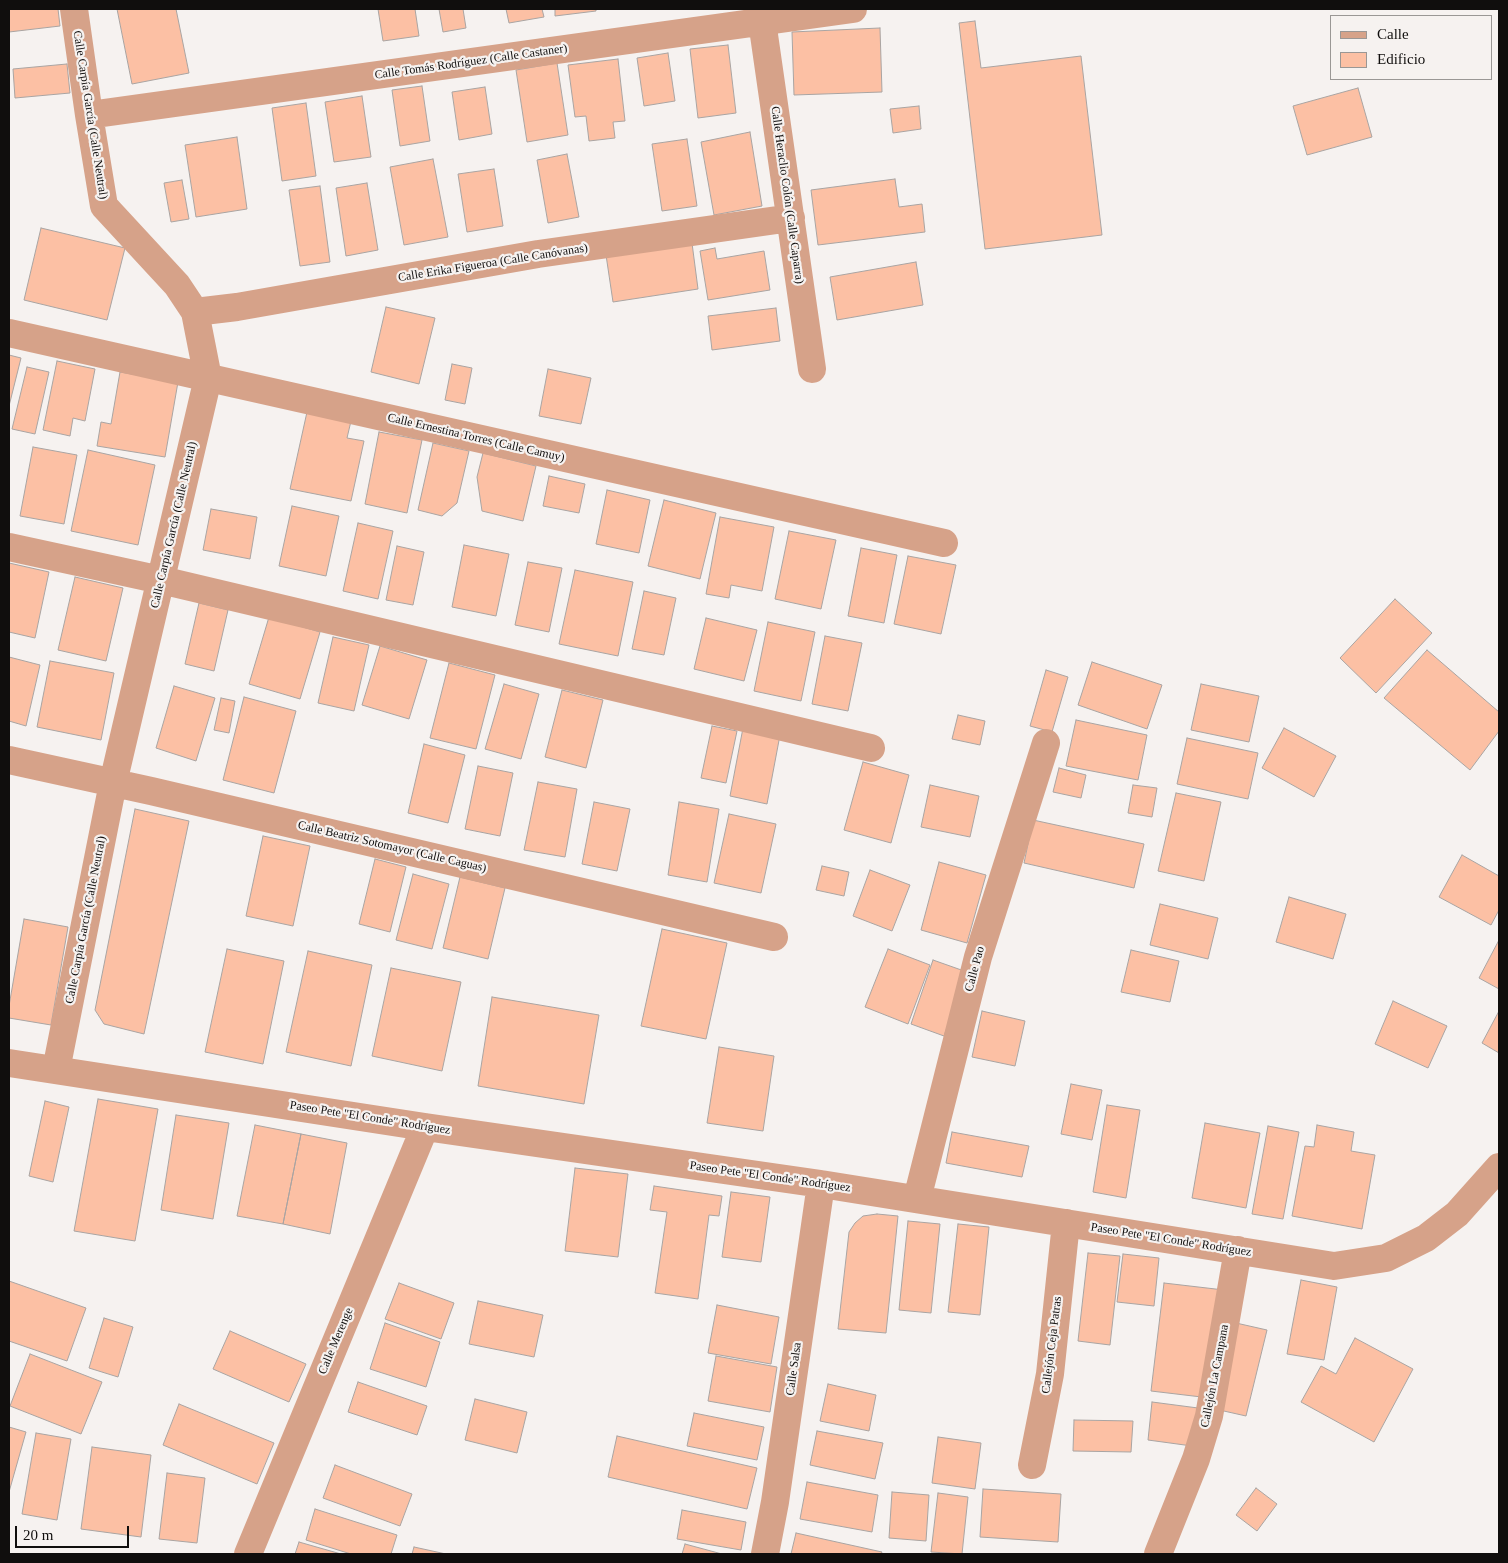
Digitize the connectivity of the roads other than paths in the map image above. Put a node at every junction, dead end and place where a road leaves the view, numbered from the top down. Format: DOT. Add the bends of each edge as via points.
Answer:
graph roads {
  1 [pos="74,9"];
  2 [pos="853,9"];
  3 [pos="762,21"];
  4 [pos="89,115"];
  5 [pos="791,218"];
  6 [pos="195,312"];
  7 [pos="9,333"];
  8 [pos="812,368"];
  9 [pos="208,378"];
  10 [pos="944,543"];
  11 [pos="9,547"];
  12 [pos="161,580"];
  13 [pos="1046,743"];
  14 [pos="871,748"];
  15 [pos="9,760"];
  16 [pos="113,783"];
  17 [pos="774,937"];
  18 [pos="9,1064"];
  19 [pos="56,1070"];
  20 [pos="425,1127"];
  21 [pos="1499,1167"];
  22 [pos="821,1184"];
  23 [pos="917,1199"];
  24 [pos="1066,1223"];
  25 [pos="1238,1250"];
  26 [pos="1032,1465"];
  27 [pos="248,1554"];
  28 [pos="765,1554"];
  29 [pos="1158,1554"];
  1 -- 4 [label="street, Calle Carpía García (Calle Neutral)"];
  2 -- 3 [label="street, Calle Tomás Rodríguez (Calle Castaner)"];
  3 -- 4 [label="street, Calle Tomás Rodríguez (Calle Castaner)"];
  3 -- 5 [label="street, Calle Heraclio Colón (Calle Caparra)"];
  4 -- 6 [label="street, Calle Carpía García (Calle Neutral)" via="104,206 176,285"];
  5 -- 6 [label="street, Calle Erika Figueroa (Calle Canóvanas)" via="538,254"];
  5 -- 8 [label="street, Calle Heraclio Colón (Calle Caparra)"];
  6 -- 9 [label="street, Calle Carpía García (Calle Neutral)"];
  7 -- 9 [label="street, Calle Ernestina Torres (Calle Camuy)"];
  9 -- 10 [label="street, Calle Ernestina Torres (Calle Camuy)"];
  9 -- 12 [label="street, Calle Carpía García (Calle Neutral)"];
  11 -- 12 [label="street"];
  12 -- 14 [label="street"];
  12 -- 16 [label="street, Calle Carpía García (Calle Neutral)"];
  13 -- 23 [label="street, Calle Pao" via="978,957"];
  15 -- 16 [label="street, Calle Beatriz Sotomayor (Calle Caguas)"];
  16 -- 17 [label="street, Calle Beatriz Sotomayor (Calle Caguas)"];
  16 -- 19 [label="street, Calle Carpía García (Calle Neutral)"];
  18 -- 19 [label="street, Paseo Pete \"El Conde\" Rodríguez"];
  19 -- 20 [label="street, Paseo Pete \"El Conde\" Rodríguez"];
  20 -- 22 [label="street, Paseo Pete \"El Conde\" Rodríguez"];
  20 -- 27 [label="street, Calle Merenge"];
  21 -- 25 [label="street, Paseo Pete \"El Conde\" Rodríguez" via="1457,1214 1426,1238 1386,1258 1334,1266"];
  22 -- 23 [label="street, Paseo Pete \"El Conde\" Rodríguez"];
  22 -- 28 [label="street, Calle Salsa" via="777,1492"];
  23 -- 24 [label="street, Paseo Pete \"El Conde\" Rodríguez"];
  24 -- 25 [label="street, Paseo Pete \"El Conde\" Rodríguez"];
  24 -- 26 [label="street, Callejón Ceja Patras" via="1050,1374"];
  25 -- 29 [label="street, Callejón La Campana" via="1209,1416 1196,1459"];
}
